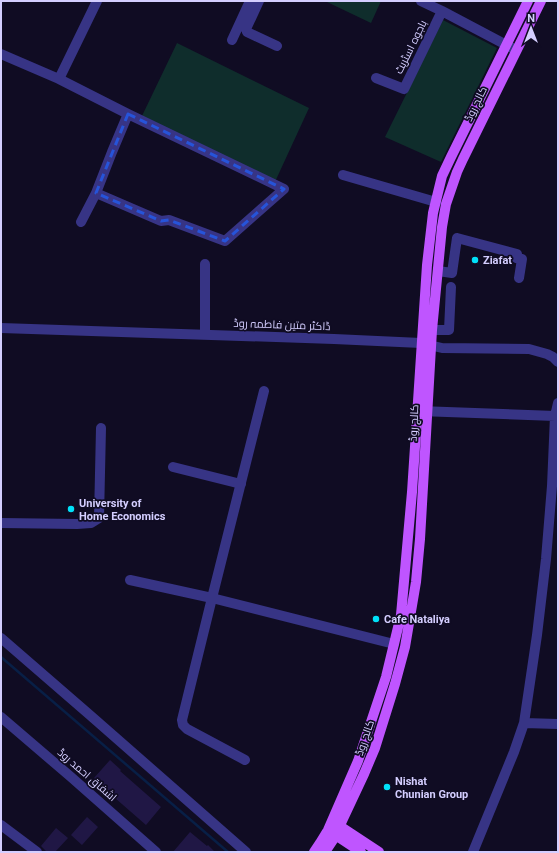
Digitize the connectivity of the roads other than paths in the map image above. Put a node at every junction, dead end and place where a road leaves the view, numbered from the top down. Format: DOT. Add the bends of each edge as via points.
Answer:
graph roads {
  1 [pos="97,1"];
  2 [pos="250,1"];
  3 [pos="259,1"];
  4 [pos="420,1"];
  5 [pos="528,1"];
  6 [pos="541,1"];
  7 [pos="442,11"];
  8 [pos="232,40"];
  9 [pos="506,44"];
  10 [pos="277,46"];
  11 [pos="516,50"];
  12 [pos="1,54"];
  13 [pos="376,78"];
  14 [pos="59,79"];
  15 [pos="128,114"];
  16 [pos="342,175"];
  17 [pos="96,193"];
  18 [pos="436,202"];
  19 [pos="81,222"];
  20 [pos="205,264"];
  21 [pos="438,271"];
  22 [pos="519,278"];
  23 [pos="451,287"];
  24 [pos="1,328"];
  25 [pos="432,330"];
  26 [pos="205,334"];
  27 [pos="426,344"];
  28 [pos="558,362"];
  29 [pos="264,391"];
  30 [pos="558,403"];
  31 [pos="422,411"];
  32 [pos="555,416"];
  33 [pos="101,428"];
  34 [pos="173,467"];
  35 [pos="241,484"];
  36 [pos="1,523"];
  37 [pos="130,580"];
  38 [pos="212,598"];
  39 [pos="1,638"];
  40 [pos="394,644"];
  41 [pos="1,717"];
  42 [pos="524,723"];
  43 [pos="558,724"];
  44 [pos="245,760"];
  45 [pos="1,825"];
  46 [pos="334,828"];
  47 [pos="37,852"];
  48 [pos="156,852"];
  49 [pos="246,852"];
  50 [pos="314,852"];
  51 [pos="325,852"];
  52 [pos="361,852"];
  53 [pos="378,852"];
  54 [pos="473,852"];
  1 -- 14 [label="street"];
  2 -- 8 [label="street"];
  3 -- 10 [label="street" via="246,30"];
  4 -- 7 [label="street, باجوہ اسٹریٹ"];
  5 -- 9 [label="main road, کالج روڈ"];
  6 -- 11 [label="main road, کالج روڈ"];
  7 -- 9 [label="street, باجوہ اسٹریٹ"];
  7 -- 13 [label="street, باجوہ اسٹریٹ" via="404,89"];
  9 -- 11 [label="street, باجوہ اسٹریٹ"];
  9 -- 18 [label="main road, کالج روڈ" via="442,176"];
  11 -- 21 [label="main road, کالج روڈ" via="457,172 446,204"];
  12 -- 14 [label="street"];
  14 -- 15 [label="street"];
  15 -- 17 [label="street"];
  15 -- 17 [label="street" via="284,190 225,242 169,220 161,221"];
  16 -- 18 [label="street"];
  17 -- 19 [label="street"];
  18 -- 27 [label="main road, کالج روڈ" via="426,265"];
  20 -- 26 [label="street"];
  21 -- 22 [label="street" via="452,273 457,238 517,254 516,258 522,259"];
  21 -- 25 [label="main road, کالج روڈ"];
  23 -- 25 [label="street" via="449,330"];
  24 -- 26 [label="street, ڈاکٹر متین فاطمہ روڈ"];
  25 -- 27 [label="main road, کالج روڈ"];
  26 -- 27 [label="street, ڈاکٹر متین فاطمہ روڈ"];
  27 -- 28 [label="street, ڈاکٹر متین فاطمہ روڈ" via="442,348 529,349 547,354"];
  27 -- 31 [label="main road, کالج روڈ"];
  29 -- 35 [label="street"];
  30 -- 32 [label="street"];
  31 -- 32 [label="street"];
  31 -- 40 [label="main road, کالج روڈ" via="404,584"];
  31 -- 46 [label="main road, کالج روڈ" via="420,539 405,648 375,748 364,774"];
  32 -- 42 [label="street" via="546,559"];
  33 -- 36 [label="street" via="99,518 91,523 77,524"];
  34 -- 35 [label="street"];
  35 -- 38 [label="street"];
  37 -- 38 [label="street"];
  38 -- 40 [label="street"];
  38 -- 44 [label="street" via="182,720 183,725"];
  39 -- 49 [label="street"];
  40 -- 46 [label="main road, کالج روڈ" via="386,677"];
  41 -- 48 [label="street, اشفاق احمد روڈ"];
  42 -- 43 [label="street"];
  42 -- 54 [label="street"];
  45 -- 47 [label="street"];
  46 -- 50 [label="main road, کالج روڈ"];
  46 -- 51 [label="main road, کالج روڈ" via="330,845"];
  46 -- 52 [label="main road"];
  46 -- 53 [label="main road"];
}
